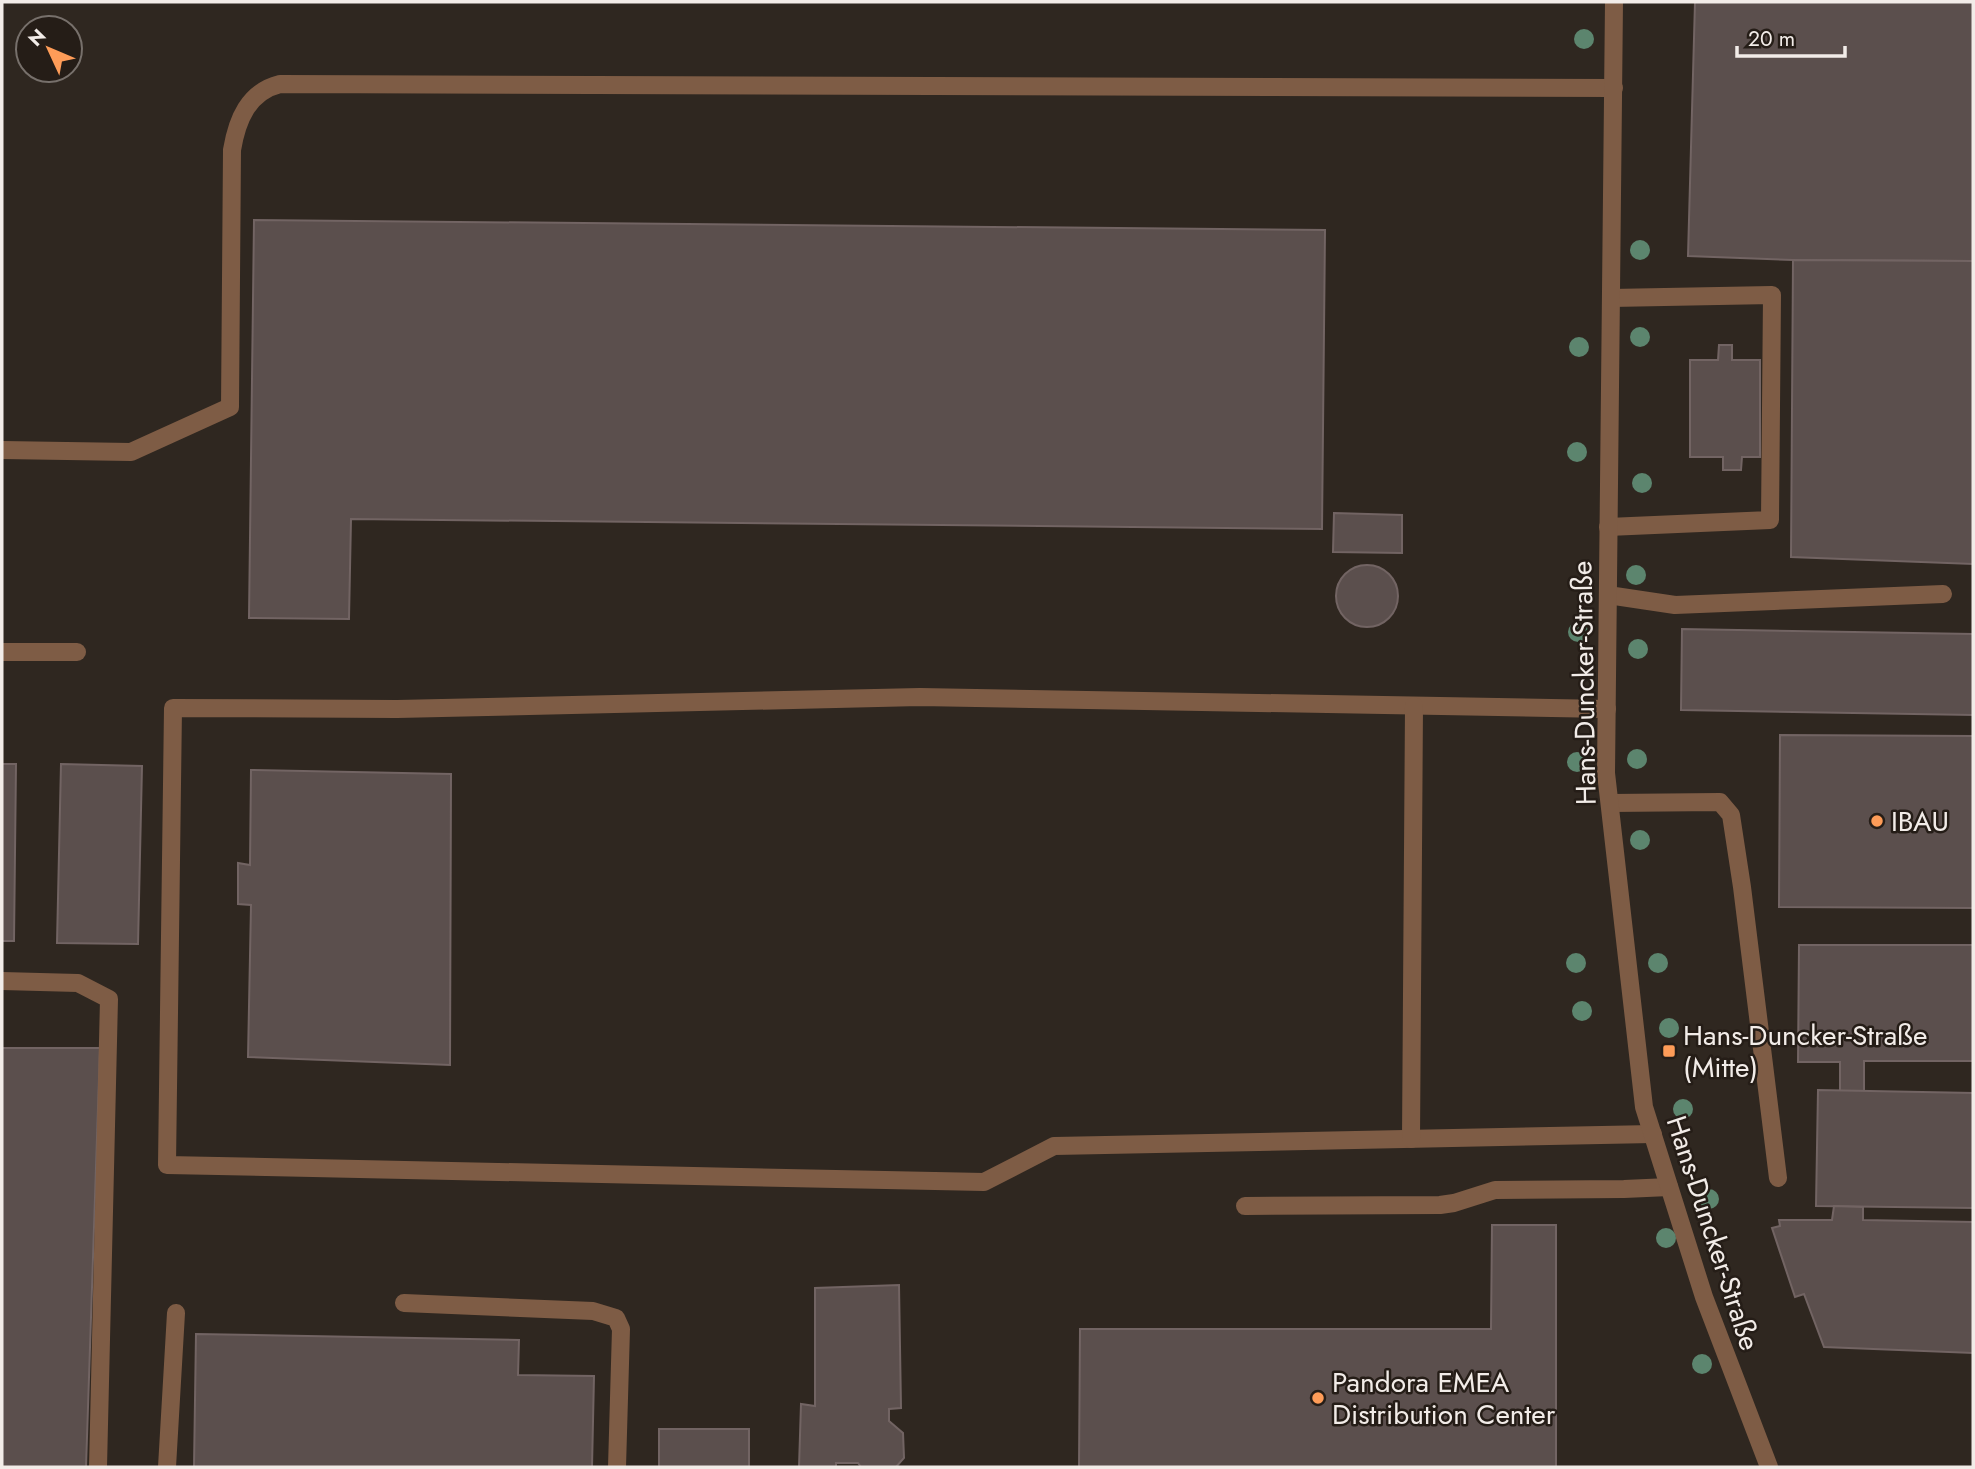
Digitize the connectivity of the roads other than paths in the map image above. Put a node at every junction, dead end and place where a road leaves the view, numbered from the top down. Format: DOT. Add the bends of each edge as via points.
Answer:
graph roads {
  1 [pos="1614,2"];
  2 [pos="1614,88"];
  3 [pos="1611,298"];
  4 [pos="2,450"];
  5 [pos="1608,527"];
  6 [pos="1943,594"];
  7 [pos="1608,595"];
  8 [pos="2,652"];
  9 [pos="77,652"];
  10 [pos="1415,706"];
  11 [pos="1606,709"];
  12 [pos="1609,803"];
  13 [pos="2,981"];
  14 [pos="1653,1134"];
  15 [pos="1411,1139"];
  16 [pos="1778,1178"];
  17 [pos="1669,1187"];
  18 [pos="1245,1206"];
  19 [pos="404,1303"];
  20 [pos="176,1313"];
  21 [pos="98,1467"];
  22 [pos="167,1467"];
  23 [pos="617,1467"];
  24 [pos="1769,1467"];
  1 -- 2 [label="street, Hans-Duncker-Straße"];
  2 -- 3 [label="street, Hans-Duncker-Straße"];
  2 -- 4 [label="street" via="280,83 267,87 248,104 232,150 230,407 131,452"];
  3 -- 5 [label="street, Hans-Duncker-Straße"];
  3 -- 5 [label="street" via="1772,295 1770,520"];
  5 -- 7 [label="street, Hans-Duncker-Straße"];
  6 -- 7 [label="street" via="1675,604"];
  7 -- 11 [label="street, Hans-Duncker-Straße"];
  8 -- 9 [label="street"];
  10 -- 11 [label="street"];
  10 -- 15 [label="street"];
  10 -- 15 [label="street" via="920,696 397,709 173,708 167,1165 984,1182 1054,1146"];
  11 -- 12 [label="street, Hans-Duncker-Straße"];
  12 -- 14 [label="street, Hans-Duncker-Straße" via="1644,1107"];
  12 -- 16 [label="street" via="1720,802 1731,815"];
  13 -- 21 [label="street" via="78,983 109,999"];
  14 -- 15 [label="street"];
  14 -- 17 [label="street, Hans-Duncker-Straße"];
  17 -- 18 [label="street" via="1494,1190 1440,1205"];
  17 -- 24 [label="street, Hans-Duncker-Straße" via="1704,1297"];
  19 -- 23 [label="street" via="593,1311 616,1318 621,1329"];
  20 -- 22 [label="street"];
}
